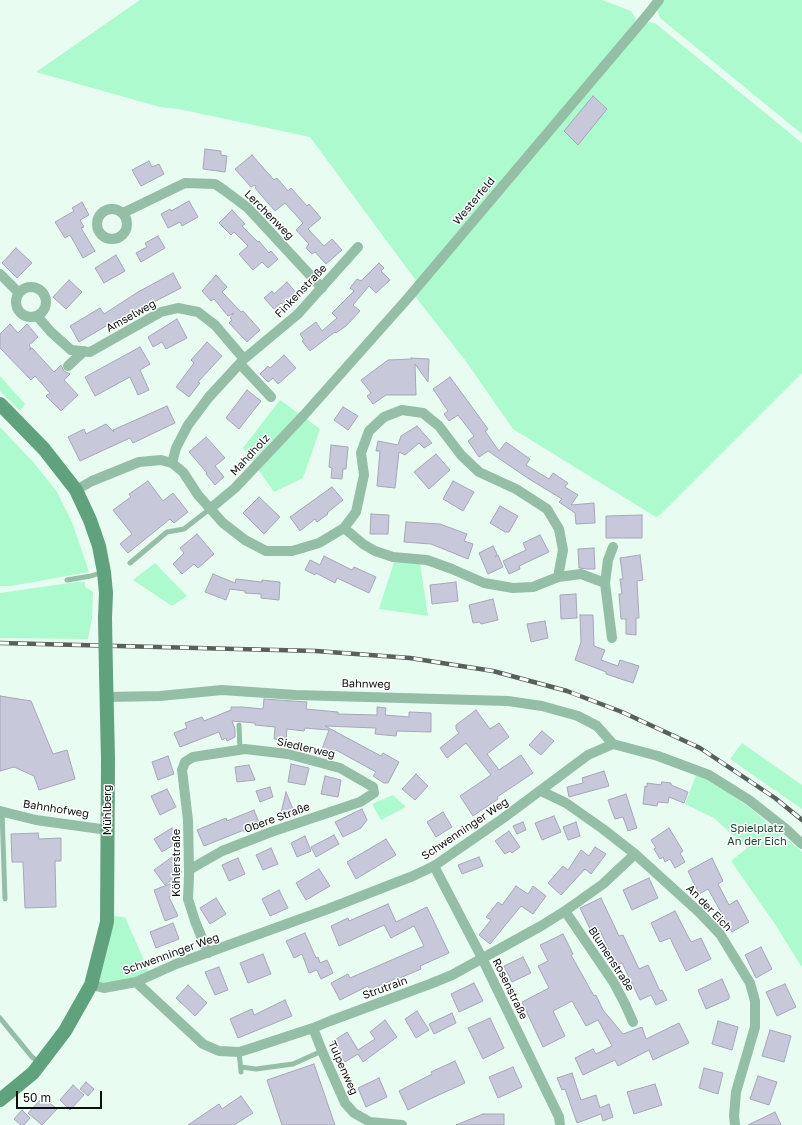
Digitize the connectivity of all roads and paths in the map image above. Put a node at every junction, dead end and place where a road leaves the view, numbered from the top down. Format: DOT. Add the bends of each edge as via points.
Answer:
graph roads {
  1 [pos="659,0"];
  2 [pos="123,213"];
  3 [pos="358,247"];
  4 [pos="0,274"];
  5 [pos="322,288"];
  6 [pos="18,293"];
  7 [pos="37,316"];
  8 [pos="84,351"];
  9 [pos="242,361"];
  10 [pos="68,366"];
  11 [pos="271,397"];
  12 [pos="0,404"];
  13 [pos="304,415"];
  14 [pos="172,463"];
  15 [pos="76,490"];
  16 [pos="211,508"];
  17 [pos="344,528"];
  18 [pos="612,547"];
  19 [pos="130,563"];
  20 [pos="104,572"];
  21 [pos="558,577"];
  22 [pos="67,580"];
  23 [pos="605,583"];
  24 [pos="612,638"];
  25 [pos="107,697"];
  26 [pos="238,725"];
  27 [pos="613,744"];
  28 [pos="240,750"];
  29 [pos="182,770"];
  30 [pos="541,791"];
  31 [pos="374,793"];
  32 [pos="1,811"];
  33 [pos="108,830"];
  34 [pos="802,844"];
  35 [pos="635,854"];
  36 [pos="434,866"];
  37 [pos="189,870"];
  38 [pos="5,899"];
  39 [pos="565,911"];
  40 [pos="208,953"];
  41 [pos="482,958"];
  42 [pos="136,982"];
  43 [pos="91,985"];
  44 [pos="0,1018"];
  45 [pos="632,1022"];
  46 [pos="313,1028"];
  47 [pos="322,1051"];
  48 [pos="238,1052"];
  49 [pos="40,1063"];
  50 [pos="0,1100"];
  51 [pos="402,1125"];
  52 [pos="560,1125"];
  53 [pos="735,1125"];
  1 -- 13 [label="street, Westerfeld" via="408,298"];
  2 -- 5 [label="street, Lerchenweg" via="185,183 215,184 248,208"];
  3 -- 5 [label="street, Finkenstraße"];
  4 -- 6 [label="street"];
  5 -- 9 [label="street, Finkenstraße" via="298,314"];
  6 -- 7 [label="street" via="16,303 20,312 27,317"];
  6 -- 7 [label="street" via="32,287 44,294 44,309"];
  7 -- 8 [label="street" via="71,350"];
  8 -- 9 [label="street, Amselweg" via="90,352 99,348 162,312 178,308 198,312 215,325"];
  8 -- 10 [label="street, Amselweg"];
  9 -- 11 [label="street"];
  9 -- 14 [label="street, Finkenstraße" via="209,397 188,425 176,448"];
  12 -- 15 [label="street, Mühlberg" via="44,449"];
  13 -- 16 [label="street, Mahdholz" via="235,488"];
  14 -- 15 [label="street" via="161,460 139,462"];
  14 -- 16 [label="street" via="184,472"];
  15 -- 20 [label="street, Mühlberg" via="99,546"];
  16 -- 17 [label="street" via="223,523 245,540 266,551 292,551 319,543"];
  16 -- 19 [label="lane" via="184,529 167,532"];
  17 -- 21 [label="street" via="375,551 393,557 427,560 484,583 513,588 533,587"];
  17 -- 21 [label="street" via="356,512 364,475 361,453 369,431 384,417 402,410 423,413 439,426 461,455 479,472 547,509 559,529 563,550"];
  18 -- 23 [label="street"];
  20 -- 22 [label="lane"];
  20 -- 25 [label="street, Mühlberg, bridge"];
  21 -- 23 [label="street" via="581,574"];
  23 -- 24 [label="street"];
  25 -- 27 [label="street, Bahnweg" via="160,696 222,690 296,695 508,700 578,716 597,726"];
  25 -- 33 [label="street, Mühlberg"];
  26 -- 28 [label="lane"];
  27 -- 30 [label="street, Schwenninger Weg" via="588,755"];
  27 -- 34 [label="street" via="658,756 709,775 749,800"];
  28 -- 29 [label="street, Siedlerweg" via="192,757 185,762"];
  28 -- 31 [label="street, Siedlerweg" via="288,754 340,768 373,786"];
  29 -- 37 [label="street, Köhlerstraße" via="188,820"];
  30 -- 35 [label="street, An der Eich" via="566,804"];
  30 -- 36 [label="street, Schwenninger Weg"];
  31 -- 37 [label="street, Obere Straße" via="360,802 222,851"];
  32 -- 33 [label="street, Bahnhofweg" via="36,820"];
  32 -- 38 [label="lane"];
  33 -- 43 [label="street, Mühlberg" via="107,922"];
  35 -- 39 [label="street, Strutrain" via="603,884"];
  35 -- 53 [label="street, An der Eich" via="720,934 750,984 755,1001 755,1027 736,1092"];
  36 -- 40 [label="street, Schwenninger Weg" via="328,909"];
  36 -- 41 [label="street, Rosenstraße"];
  37 -- 40 [label="street, Köhlerstraße" via="188,899"];
  39 -- 41 [label="street, Strutrain"];
  39 -- 45 [label="street, Blumenstraße" via="614,983"];
  40 -- 42 [label="street, Schwenninger Weg"];
  41 -- 46 [label="street, Strutrain" via="430,984"];
  41 -- 52 [label="street, Rosenstraße"];
  42 -- 43 [label="street, Schwenninger Weg" via="104,988"];
  42 -- 48 [label="street, Strutrain" via="203,1044 219,1051"];
  43 -- 49 [label="street, Mühlberg" via="65,1031"];
  44 -- 49 [label="lane"];
  46 -- 47 [label="street, Tulpenweg"];
  46 -- 48 [label="street, Strutrain"];
  47 -- 48 [label="lane" via="293,1064 256,1070 241,1070"];
  47 -- 51 [label="street, Tulpenweg" via="345,1103 354,1113 370,1122"];
  49 -- 50 [label="street, Mühlberg" via="33,1073"];
}
